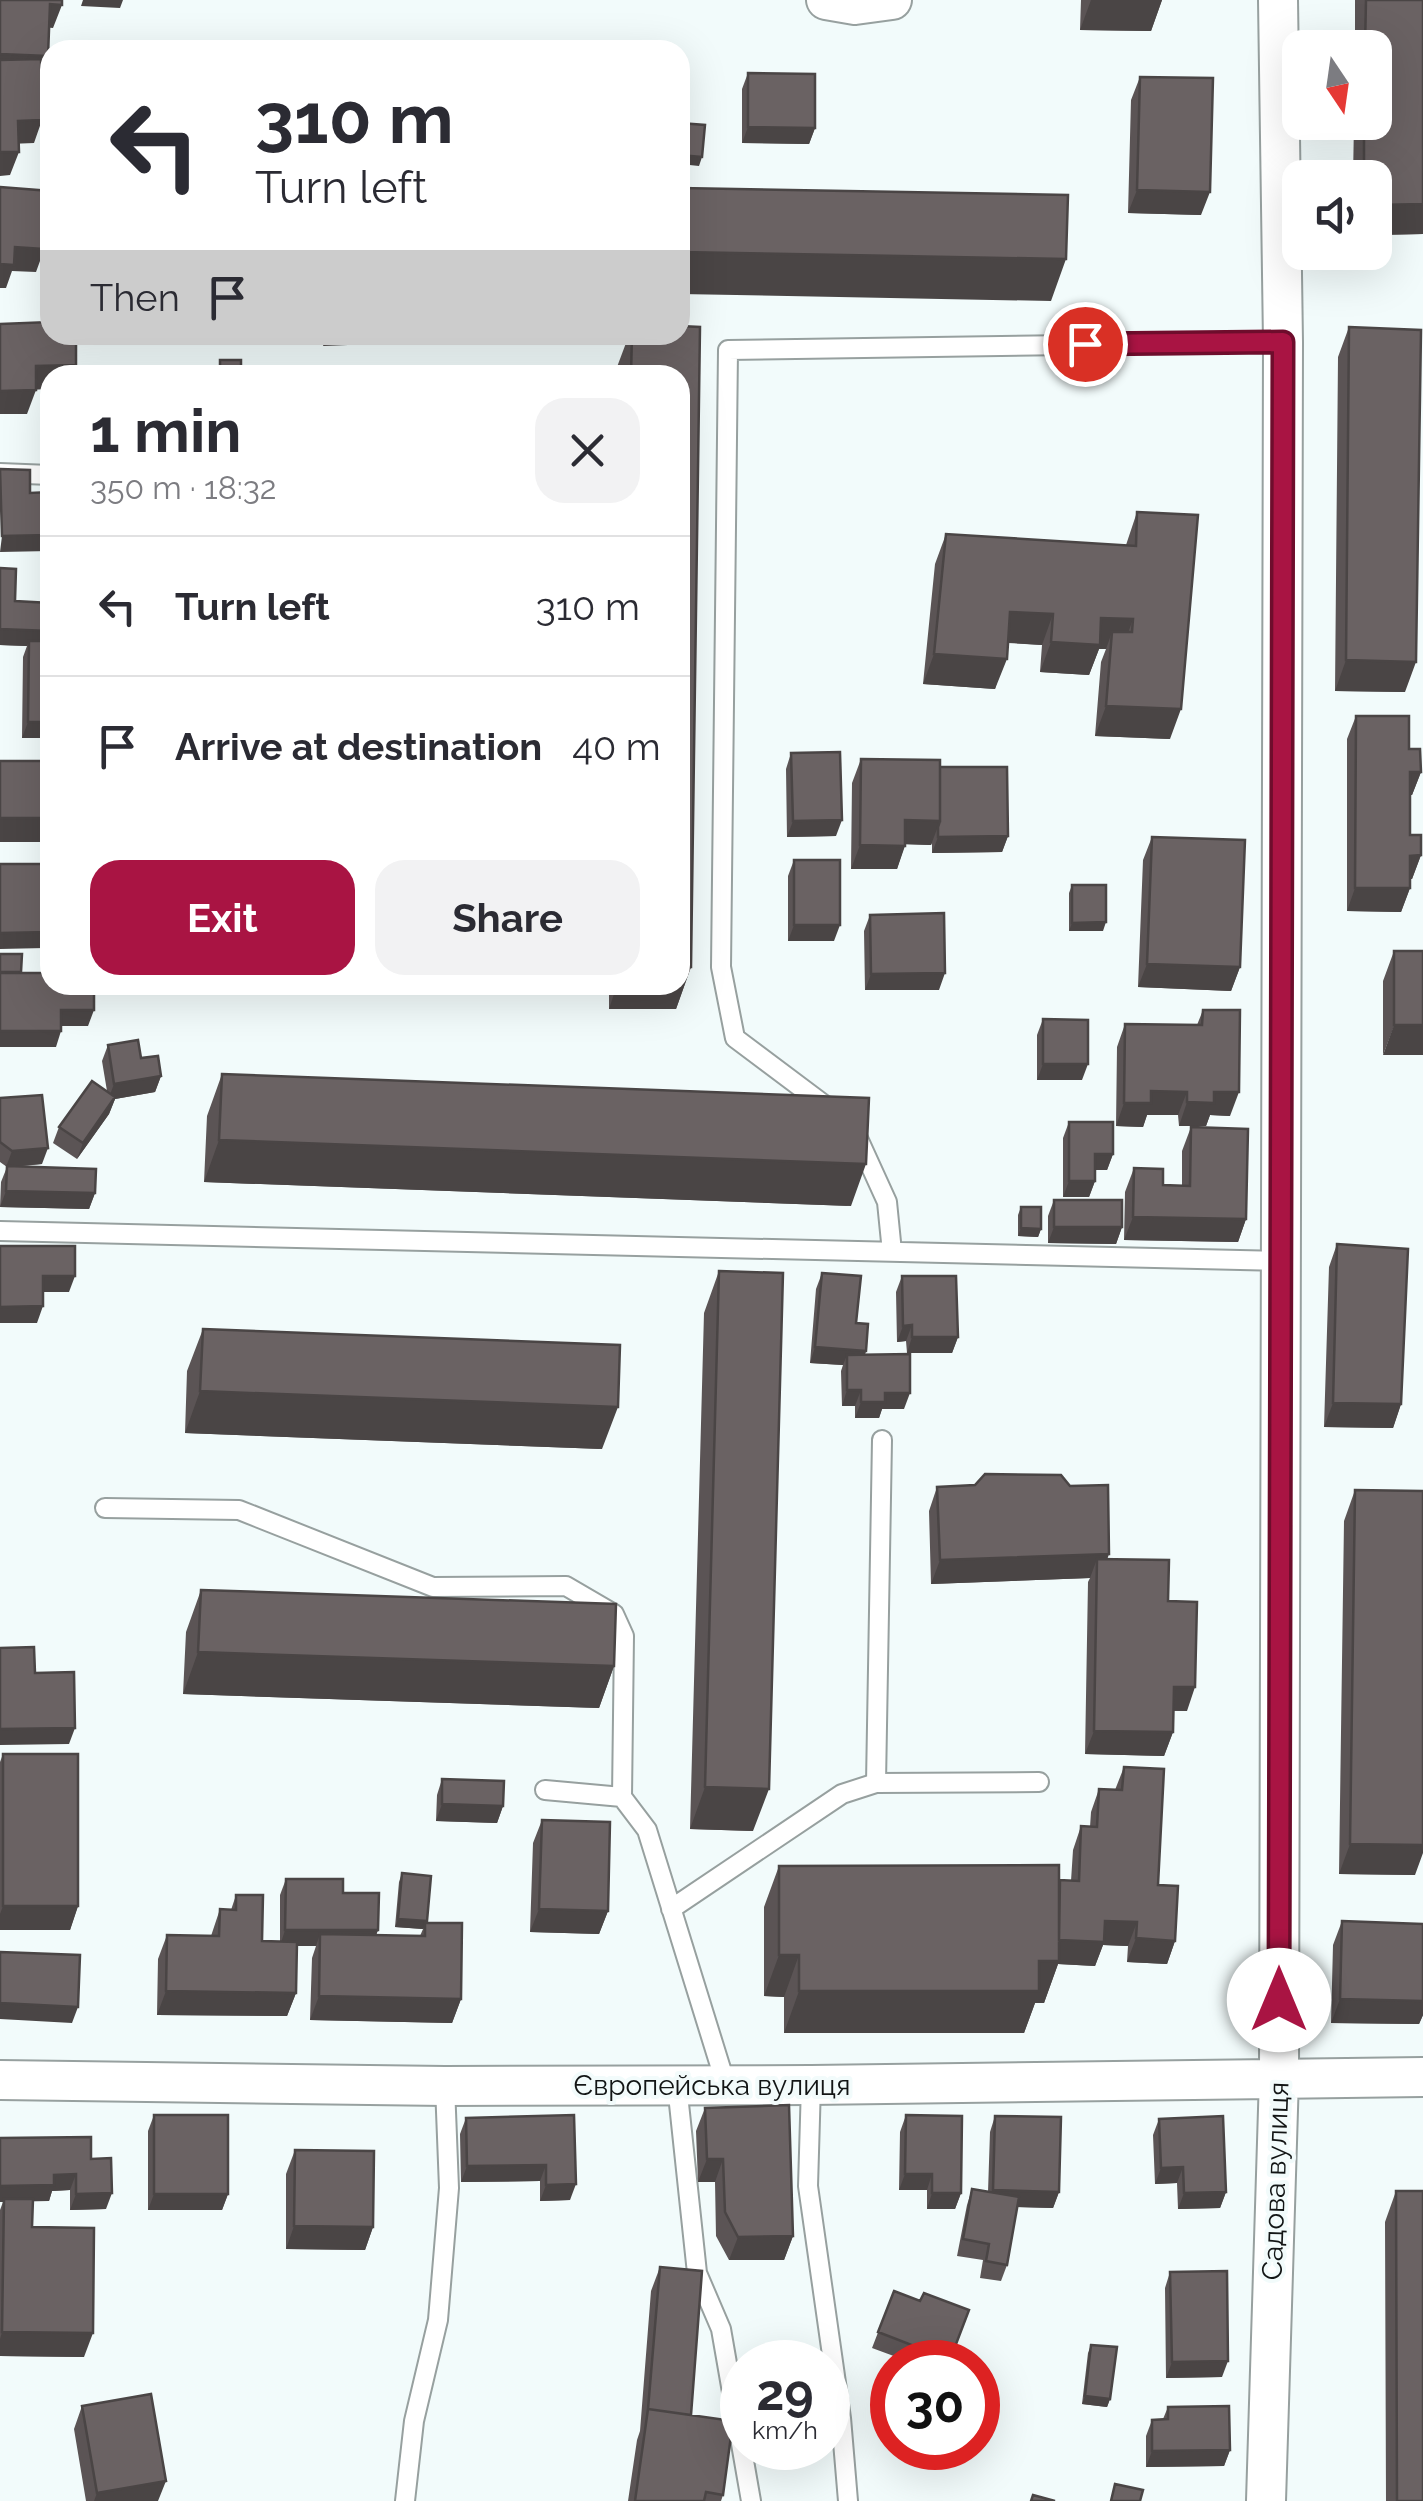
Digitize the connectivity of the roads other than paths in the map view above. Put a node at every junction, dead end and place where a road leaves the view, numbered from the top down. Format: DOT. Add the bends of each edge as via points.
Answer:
graph roads {
  1 [pos="826,0"];
  2 [pos="892,0"];
  3 [pos="1278,0"];
  4 [pos="1283,342"];
  5 [pos="0,473"];
  6 [pos="40,475"];
  7 [pos="0,1232"];
  8 [pos="892,1252"];
  9 [pos="1282,1261"];
  10 [pos="882,1440"];
  11 [pos="105,1508"];
  12 [pos="876,1782"];
  13 [pos="1039,1782"];
  14 [pos="545,1790"];
  15 [pos="622,1797"];
  16 [pos="671,1909"];
  17 [pos="1423,2077"];
  18 [pos="1278,2078"];
  19 [pos="0,2080"];
  20 [pos="811,2084"];
  21 [pos="677,2085"];
  22 [pos="726,2085"];
  23 [pos="446,2086"];
  24 [pos="405,2501"];
  25 [pos="751,2501"];
  26 [pos="848,2501"];
  27 [pos="1266,2501"];
  1 -- 2 [label="street"];
  3 -- 4 [label="street, Садова вулиця"];
  4 -- 8 [label="lane" via="728,350 721,968 735,1038 852,1126 887,1202"];
  4 -- 9 [label="street, Садова вулиця"];
  5 -- 6 [label="lane"];
  7 -- 8 [label="lane"];
  8 -- 9 [label="lane"];
  9 -- 18 [label="street, Садова вулиця"];
  10 -- 12 [label="lane"];
  11 -- 15 [label="lane" via="239,1510 432,1587 566,1586 614,1614 624,1636"];
  12 -- 13 [label="lane"];
  12 -- 16 [label="lane" via="842,1794"];
  14 -- 15 [label="lane"];
  15 -- 16 [label="lane" via="646,1830"];
  16 -- 22 [label="lane"];
  17 -- 18 [label="street, Європейська вулиця"];
  18 -- 20 [label="street, Європейська вулиця"];
  18 -- 27 [label="street, Садова вулиця"];
  19 -- 23 [label="street, Європейська вулиця"];
  20 -- 22 [label="street, Європейська вулиця"];
  20 -- 26 [label="lane" via="808,2186"];
  21 -- 22 [label="street, Європейська вулиця"];
  21 -- 23 [label="street, Європейська вулиця"];
  21 -- 25 [label="lane" via="697,2273 721,2329"];
  23 -- 24 [label="lane" via="449,2188 438,2320 414,2421"];
}
